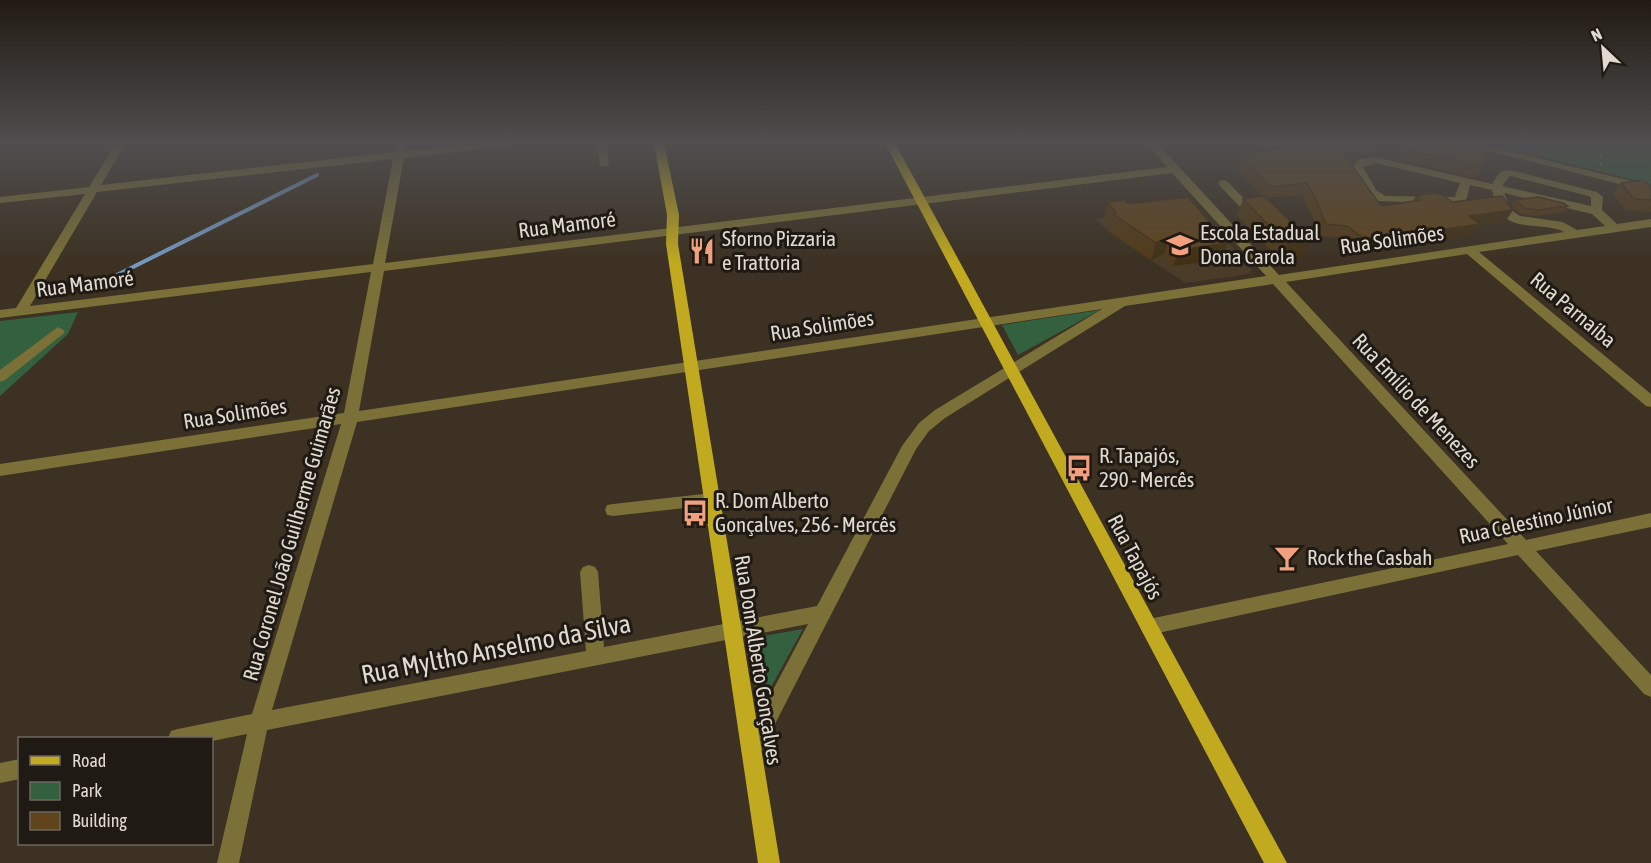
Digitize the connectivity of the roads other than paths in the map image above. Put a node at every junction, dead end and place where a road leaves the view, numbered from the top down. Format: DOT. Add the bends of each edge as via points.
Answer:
graph roads {
  1 [pos="97,183"];
  2 [pos="144,183"];
  3 [pos="395,183"];
  4 [pos="667,183"];
  5 [pos="912,183"];
  6 [pos="1062,183"];
  7 [pos="1188,183"];
  8 [pos="1223,183"];
  9 [pos="1366,183"];
  10 [pos="1465,183"];
  11 [pos="1480,183"];
  12 [pos="1628,183"];
  13 [pos="1496,187"];
  14 [pos="1651,189"];
  15 [pos="93,190"];
  16 [pos="1233,194"];
  17 [pos="1201,198"];
  18 [pos="0,200"];
  19 [pos="921,201"];
  20 [pos="1247,208"];
  21 [pos="1651,223"];
  22 [pos="1614,228"];
  23 [pos="673,231"];
  24 [pos="1575,234"];
  25 [pos="1469,250"];
  26 [pos="379,268"];
  27 [pos="1276,279"];
  28 [pos="1125,301"];
  29 [pos="20,312"];
  30 [pos="0,314"];
  31 [pos="986,322"];
  32 [pos="58,331"];
  33 [pos="691,366"];
  34 [pos="1011,370"];
  35 [pos="0,377"];
  36 [pos="1651,402"];
  37 [pos="351,417"];
  38 [pos="0,470"];
  39 [pos="712,499"];
  40 [pos="613,510"];
  41 [pos="1651,520"];
  42 [pos="1522,548"];
  43 [pos="589,572"];
  44 [pos="823,613"];
  45 [pos="1149,627"];
  46 [pos="733,631"];
  47 [pos="596,658"];
  48 [pos="1651,688"];
  49 [pos="259,723"];
  50 [pos="183,737"];
  51 [pos="751,750"];
  52 [pos="18,769"];
  53 [pos="0,773"];
  54 [pos="228,863"];
  55 [pos="769,863"];
  56 [pos="1275,863"];
  1 -- 15 [label="street"];
  2 -- 15 [label="street"];
  3 -- 26 [label="street, Rua Coronel João Guilherme Guimarães"];
  4 -- 23 [label="main road, Rua Dom Alberto Gonçalves"];
  5 -- 19 [label="main road, Rua Tapajós"];
  6 -- 19 [label="street, Rua Mamoré"];
  7 -- 17 [label="street, Rua Emílio de Menezes"];
  8 -- 16 [label="street"];
  9 -- 10 [label="street" via="1371,192 1387,200 1460,201"];
  11 -- 13 [label="street"];
  12 -- 14 [label="street"];
  13 -- 22 [label="street" via="1596,211"];
  13 -- 24 [label="street" via="1506,212 1517,219 1559,225"];
  15 -- 18 [label="street"];
  15 -- 29 [label="street"];
  16 -- 17 [label="street"];
  16 -- 20 [label="street"];
  17 -- 27 [label="street, Rua Emílio de Menezes"];
  19 -- 23 [label="street, Rua Mamoré"];
  19 -- 31 [label="main road, Rua Tapajós"];
  21 -- 22 [label="street, Rua Solimões"];
  22 -- 24 [label="street, Rua Solimões"];
  23 -- 26 [label="street, Rua Mamoré"];
  23 -- 33 [label="main road, Rua Dom Alberto Gonçalves"];
  24 -- 25 [label="street, Rua Solimões"];
  25 -- 27 [label="street, Rua Solimões"];
  25 -- 36 [label="street, Rua Parnaíba"];
  26 -- 29 [label="street, Rua Mamoré"];
  26 -- 37 [label="street, Rua Coronel João Guilherme Guimarães"];
  27 -- 28 [label="street, Rua Solimões"];
  27 -- 42 [label="street, Rua Emílio de Menezes"];
  28 -- 31 [label="street, Rua Solimões"];
  28 -- 34 [label="street"];
  29 -- 30 [label="street, Rua Mamoré"];
  31 -- 33 [label="street, Rua Solimões"];
  31 -- 34 [label="main road, Rua Tapajós"];
  32 -- 35 [label="street"];
  33 -- 37 [label="street, Rua Solimões"];
  33 -- 39 [label="main road, Rua Dom Alberto Gonçalves"];
  34 -- 44 [label="street" via="931,420 916,437"];
  34 -- 45 [label="main road, Rua Tapajós"];
  37 -- 38 [label="street, Rua Solimões"];
  37 -- 49 [label="street, Rua Coronel João Guilherme Guimarães"];
  39 -- 40 [label="street"];
  39 -- 46 [label="main road, Rua Dom Alberto Gonçalves"];
  41 -- 42 [label="street, Rua Celestino Júnior"];
  42 -- 45 [label="street, Rua Celestino Júnior"];
  42 -- 48 [label="street, Rua Emílio de Menezes"];
  43 -- 47 [label="street"];
  44 -- 46 [label="street, Rua Myltho Anselmo da Silva"];
  44 -- 51 [label="street"];
  45 -- 56 [label="main road, Rua Tapajós"];
  46 -- 47 [label="street, Rua Myltho Anselmo da Silva"];
  46 -- 51 [label="main road, Rua Dom Alberto Gonçalves"];
  47 -- 49 [label="street, Rua Myltho Anselmo da Silva"];
  49 -- 50 [label="street, Rua Myltho Anselmo da Silva"];
  49 -- 54 [label="street, Rua Coronel João Guilherme Guimarães"];
  51 -- 55 [label="main road, Rua Dom Alberto Gonçalves"];
  52 -- 53 [label="street"];
}
